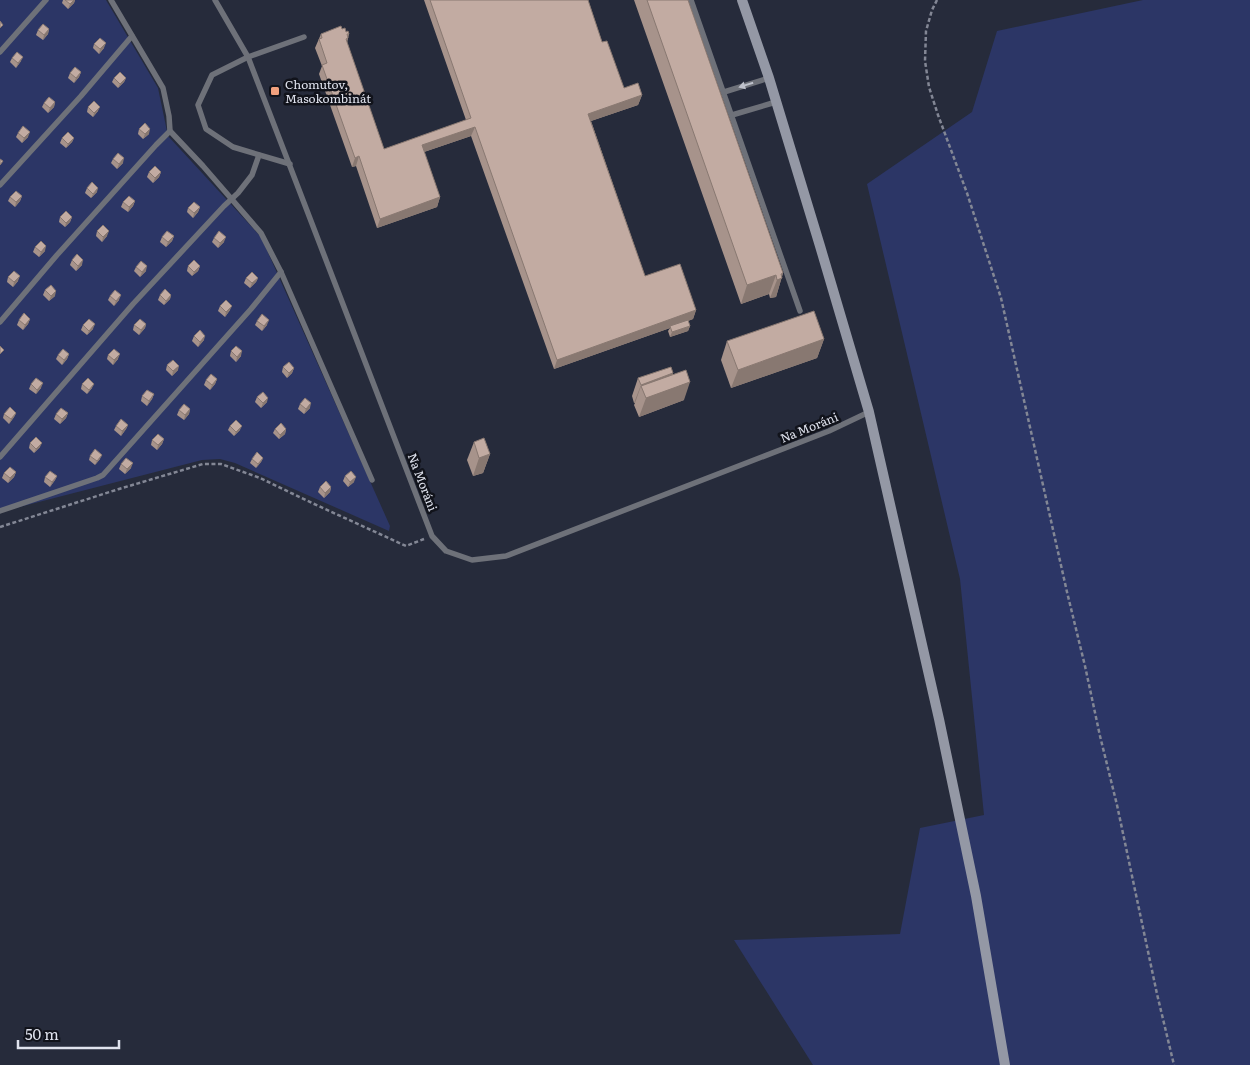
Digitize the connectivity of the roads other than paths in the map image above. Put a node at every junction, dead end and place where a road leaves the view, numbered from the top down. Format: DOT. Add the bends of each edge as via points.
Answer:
graph roads {
  1 [pos="46,0"];
  2 [pos="111,0"];
  3 [pos="215,0"];
  4 [pos="691,0"];
  5 [pos="742,0"];
  6 [pos="132,36"];
  7 [pos="304,37"];
  8 [pos="0,52"];
  9 [pos="248,57"];
  10 [pos="769,78"];
  11 [pos="724,92"];
  12 [pos="776,102"];
  13 [pos="732,115"];
  14 [pos="170,131"];
  15 [pos="258,154"];
  16 [pos="290,164"];
  17 [pos="0,185"];
  18 [pos="232,200"];
  19 [pos="281,272"];
  20 [pos="800,311"];
  21 [pos="0,322"];
  22 [pos="869,412"];
  23 [pos="0,457"];
  24 [pos="372,480"];
  25 [pos="0,511"];
  26 [pos="1005,1065"];
  1 -- 8 [label="lane"];
  2 -- 6 [label="lane"];
  3 -- 9 [label="lane, Na Moráni"];
  4 -- 11 [label="lane"];
  5 -- 10 [label="street"];
  6 -- 14 [label="lane" via="163,88"];
  6 -- 17 [label="lane"];
  7 -- 9 [label="lane"];
  9 -- 15 [label="lane" via="212,75 198,105 206,129 233,147"];
  9 -- 16 [label="lane, Na Moráni"];
  10 -- 11 [label="lane, one-way"];
  10 -- 12 [label="street"];
  11 -- 13 [label="lane"];
  12 -- 13 [label="lane"];
  12 -- 22 [label="street"];
  13 -- 20 [label="lane"];
  14 -- 18 [label="lane"];
  14 -- 21 [label="lane"];
  15 -- 16 [label="lane"];
  15 -- 18 [label="lane" via="252,175"];
  16 -- 22 [label="lane, Na Moráni" via="432,536 446,551 472,560 506,556 829,432"];
  18 -- 19 [label="lane" via="261,233"];
  18 -- 23 [label="lane" via="133,304"];
  19 -- 24 [label="lane"];
  19 -- 25 [label="lane" via="103,475"];
  22 -- 26 [label="street" via="976,896"];
}
